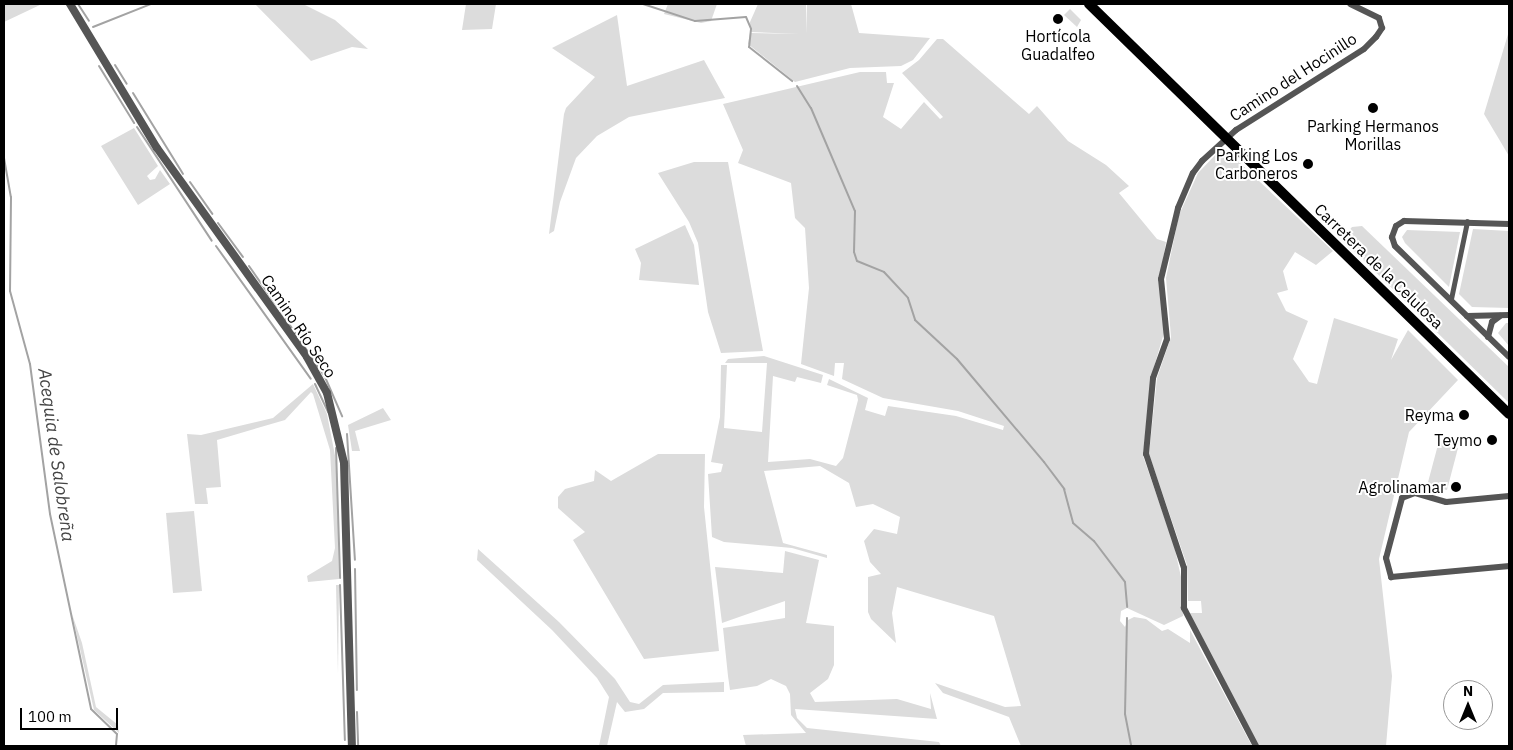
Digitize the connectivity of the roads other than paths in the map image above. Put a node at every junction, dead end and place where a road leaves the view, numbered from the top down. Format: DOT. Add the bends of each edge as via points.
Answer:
graph roads {
  1 [pos="70,4"];
  2 [pos="1089,4"];
  3 [pos="1350,4"];
  4 [pos="1227,139"];
  5 [pos="1467,222"];
  6 [pos="1509,224"];
  7 [pos="1451,299"];
  8 [pos="1501,315"];
  9 [pos="1509,315"];
  10 [pos="1467,316"];
  11 [pos="1488,337"];
  12 [pos="1509,357"];
  13 [pos="1509,414"];
  14 [pos="1509,496"];
  15 [pos="1509,566"];
  16 [pos="352,746"];
  17 [pos="1256,746"];
  1 -- 16 [label="street, Camino Río Seco" via="157,148 307,357 327,393 341,439 345,472"];
  2 -- 4 [label="highway, Carretera de la Celulosa"];
  3 -- 4 [label="street, Camino del Hocinillo" via="1379,18 1382,28 1364,49 1236,130"];
  4 -- 13 [label="highway, Carretera de la Celulosa"];
  4 -- 17 [label="street, Camino del Hocinillo" via="1193,173 1172,226 1161,279 1167,339 1153,378 1146,454 1184,568 1184,608"];
  5 -- 6 [label="street"];
  5 -- 7 [label="street"];
  5 -- 7 [label="street" via="1404,221 1393,230 1395,246"];
  7 -- 10 [label="street"];
  8 -- 9 [label="street"];
  8 -- 10 [label="street"];
  8 -- 11 [label="street" via="1492,322"];
  10 -- 11 [label="street"];
  11 -- 12 [label="street"];
  14 -- 15 [label="street" via="1446,502 1414,494 1402,498 1386,558 1390,577"];
}
